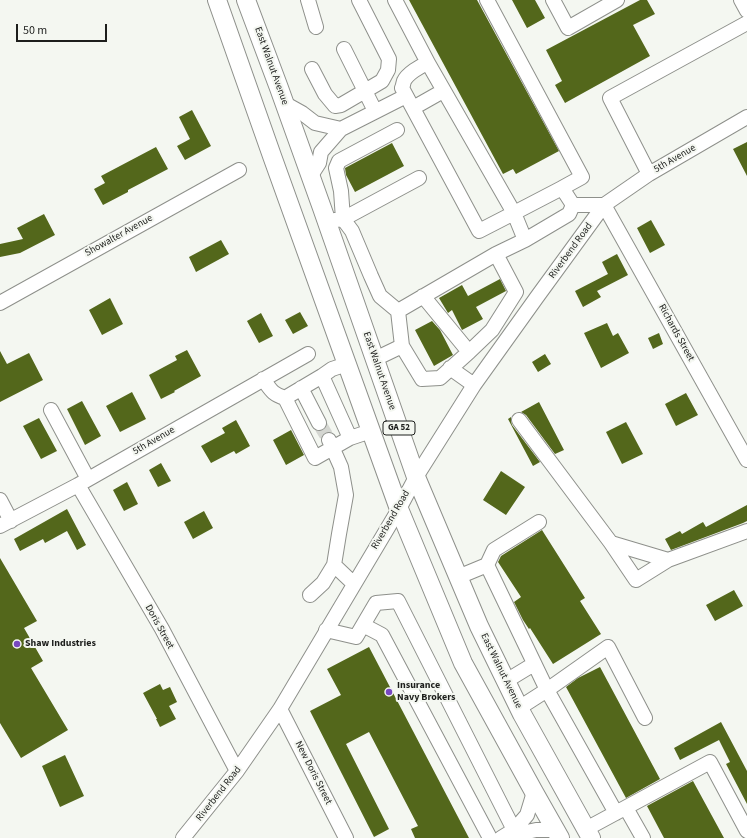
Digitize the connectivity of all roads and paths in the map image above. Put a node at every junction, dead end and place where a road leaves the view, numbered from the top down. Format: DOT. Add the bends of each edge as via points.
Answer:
graph roads {
  1 [pos="218,0"];
  2 [pos="246,0"];
  3 [pos="308,0"];
  4 [pos="359,0"];
  5 [pos="395,0"];
  6 [pos="487,0"];
  7 [pos="553,0"];
  8 [pos="617,0"];
  9 [pos="741,0"];
  10 [pos="747,11"];
  11 [pos="747,23"];
  12 [pos="316,28"];
  13 [pos="344,49"];
  14 [pos="428,64"];
  15 [pos="312,69"];
  16 [pos="365,91"];
  17 [pos="444,91"];
  18 [pos="406,96"];
  19 [pos="284,103"];
  20 [pos="413,108"];
  21 [pos="376,112"];
  22 [pos="747,117"];
  23 [pos="341,130"];
  24 [pos="397,130"];
  25 [pos="239,170"];
  26 [pos="649,174"];
  27 [pos="310,177"];
  28 [pos="419,178"];
  29 [pos="562,188"];
  30 [pos="573,205"];
  31 [pos="604,205"];
  32 [pos="514,213"];
  33 [pos="335,220"];
  34 [pos="525,240"];
  35 [pos="496,254"];
  36 [pos="423,296"];
  37 [pos="0,303"];
  38 [pos="398,311"];
  39 [pos="492,330"];
  40 [pos="508,338"];
  41 [pos="402,346"];
  42 [pos="468,352"];
  43 [pos="308,354"];
  44 [pos="375,359"];
  45 [pos="347,364"];
  46 [pos="450,368"];
  47 [pos="322,376"];
  48 [pos="263,379"];
  49 [pos="474,385"];
  50 [pos="301,388"];
  51 [pos="285,398"];
  52 [pos="51,410"];
  53 [pos="520,420"];
  54 [pos="319,422"];
  55 [pos="371,431"];
  56 [pos="350,438"];
  57 [pos="331,444"];
  58 [pos="747,460"];
  59 [pos="416,477"];
  60 [pos="83,482"];
  61 [pos="0,500"];
  62 [pos="399,509"];
  63 [pos="539,522"];
  64 [pos="6,524"];
  65 [pos="747,531"];
  66 [pos="611,543"];
  67 [pos="642,553"];
  68 [pos="668,560"];
  69 [pos="334,565"];
  70 [pos="487,565"];
  71 [pos="458,577"];
  72 [pos="636,580"];
  73 [pos="354,584"];
  74 [pos="310,594"];
  75 [pos="363,625"];
  76 [pos="326,630"];
  77 [pos="534,664"];
  78 [pos="506,681"];
  79 [pos="547,690"];
  80 [pos="280,708"];
  81 [pos="519,708"];
  82 [pos="645,718"];
  83 [pos="237,771"];
  84 [pos="534,792"];
  85 [pos="621,810"];
  86 [pos="514,830"];
  87 [pos="747,830"];
  88 [pos="558,834"];
  89 [pos="589,834"];
  90 [pos="183,838"];
  91 [pos="346,838"];
  92 [pos="490,838"];
  93 [pos="501,838"];
  94 [pos="643,838"];
  1 -- 45 [label="main road, GA 52"];
  2 -- 19 [label="main road, East Walnut Avenue / GA 52"];
  3 -- 12 [label="street"];
  4 -- 16 [label="street" via="389,59 388,70 382,81"];
  5 -- 14 [label="street"];
  6 -- 29 [label="street" via="582,177"];
  7 -- 8 [label="street" via="568,28"];
  9 -- 10 [label="street"];
  11 -- 26 [label="street" via="610,98"];
  13 -- 16 [label="street"];
  14 -- 17 [label="street"];
  14 -- 18 [label="street" via="421,66 404,80 402,88"];
  15 -- 16 [label="street" via="335,106"];
  16 -- 21 [label="street"];
  17 -- 20 [label="street"];
  17 -- 32 [label="street"];
  18 -- 20 [label="street"];
  18 -- 21 [label="street"];
  19 -- 23 [label="street" via="315,123"];
  19 -- 27 [label="main road, East Walnut Avenue / GA 52"];
  20 -- 32 [label="street" via="479,230"];
  21 -- 23 [label="street"];
  22 -- 26 [label="street, 5th Avenue"];
  23 -- 27 [label="street" via="320,152 319,163"];
  24 -- 33 [label="street" via="339,161 336,168 341,191"];
  25 -- 37 [label="street, Showalter Avenue"];
  26 -- 31 [label="street, 5th Avenue"];
  27 -- 33 [label="main road, East Walnut Avenue / GA 52"];
  28 -- 33 [label="street"];
  29 -- 30 [label="street"];
  29 -- 32 [label="street"];
  30 -- 31 [label="street"];
  30 -- 34 [label="street" via="569,214"];
  31 -- 40 [label="street, Riverbend Road"];
  31 -- 58 [label="street, Richards Street"];
  32 -- 34 [label="street"];
  33 -- 38 [label="street" via="352,231 380,296"];
  33 -- 44 [label="main road, East Walnut Avenue / GA 52"];
  34 -- 35 [label="street"];
  35 -- 36 [label="street"];
  35 -- 39 [label="street" via="516,292"];
  36 -- 38 [label="street"];
  36 -- 42 [label="street"];
  38 -- 41 [label="street"];
  39 -- 40 [label="street"];
  39 -- 42 [label="street"];
  40 -- 49 [label="street, Riverbend Road"];
  41 -- 44 [label="street"];
  41 -- 46 [label="street" via="422,379 440,378"];
  42 -- 46 [label="street"];
  43 -- 48 [label="street, 5th Avenue"];
  44 -- 59 [label="main road, East Walnut Avenue / GA 52"];
  45 -- 47 [label="street"];
  45 -- 55 [label="main road, GA 52"];
  46 -- 49 [label="street"];
  47 -- 50 [label="street"];
  47 -- 56 [label="street"];
  48 -- 51 [label="street" via="271,391"];
  48 -- 60 [label="street, 5th Avenue"];
  49 -- 59 [label="street, Riverbend Road"];
  50 -- 51 [label="street"];
  50 -- 54 [label="street"];
  51 -- 57 [label="street" via="315,458"];
  52 -- 60 [label="street, Doris Street"];
  53 -- 66 [label="street"];
  55 -- 56 [label="street"];
  55 -- 62 [label="main road, GA 52"];
  56 -- 57 [label="street"];
  57 -- 69 [label="street" via="341,467 346,495"];
  59 -- 62 [label="street, Riverbend Road"];
  59 -- 71 [label="main road, East Walnut Avenue / GA 52"];
  60 -- 64 [label="street, 5th Avenue"];
  60 -- 83 [label="street, Doris Street"];
  61 -- 64 [label="street"];
  62 -- 73 [label="street, Riverbend Road"];
  62 -- 84 [label="main road, GA 52" via="463,663"];
  63 -- 70 [label="street" via="494,550"];
  65 -- 68 [label="street"];
  66 -- 67 [label="street"];
  66 -- 72 [label="street"];
  67 -- 68 [label="street"];
  67 -- 72 [label="street"];
  68 -- 72 [label="street"];
  69 -- 73 [label="street"];
  69 -- 74 [label="street" via="323,583"];
  70 -- 71 [label="street"];
  70 -- 77 [label="street"];
  71 -- 78 [label="main road, East Walnut Avenue / GA 52"];
  73 -- 76 [label="street, Riverbend Road"];
  75 -- 76 [label="street" via="356,637"];
  75 -- 86 [label="street" via="376,603 398,601"];
  75 -- 92 [label="street" via="382,635"];
  76 -- 80 [label="street, Riverbend Road"];
  77 -- 78 [label="street"];
  77 -- 79 [label="street"];
  78 -- 81 [label="main road, East Walnut Avenue / GA 52"];
  79 -- 81 [label="street"];
  79 -- 82 [label="street" via="608,647"];
  79 -- 85 [label="street"];
  80 -- 83 [label="street, Riverbend Road"];
  80 -- 91 [label="street, New Doris Street"];
  81 -- 89 [label="main road, East Walnut Avenue / GA 52"];
  83 -- 90 [label="street, Riverbend Road"];
  84 -- 86 [label="street" via="527,815"];
  84 -- 88 [label="main road, GA 52"];
  85 -- 87 [label="street" via="710,762"];
  85 -- 89 [label="street"];
  85 -- 94 [label="street"];
  86 -- 88 [label="street" via="522,833 536,830"];
  86 -- 93 [label="street"];
}
